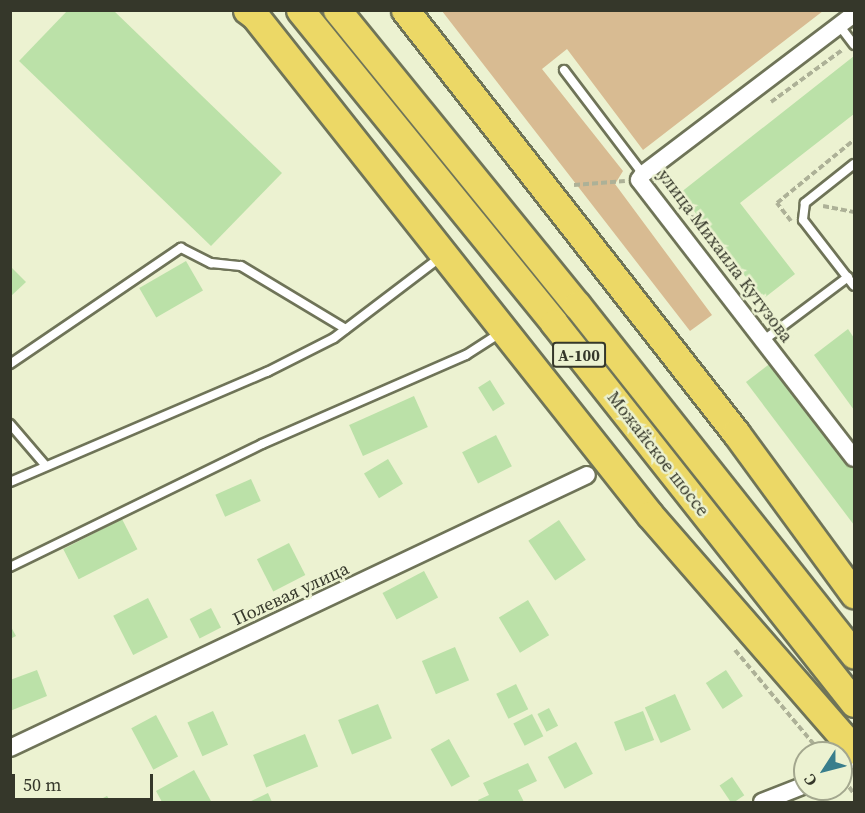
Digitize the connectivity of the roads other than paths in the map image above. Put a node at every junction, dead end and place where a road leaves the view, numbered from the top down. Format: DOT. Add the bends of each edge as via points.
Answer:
graph roads {
  1 [pos="247,10"];
  2 [pos="300,10"];
  3 [pos="337,10"];
  4 [pos="405,10"];
  5 [pos="855,14"];
  6 [pos="839,25"];
  7 [pos="853,44"];
  8 [pos="564,70"];
  9 [pos="855,164"];
  10 [pos="641,177"];
  11 [pos="444,254"];
  12 [pos="848,277"];
  13 [pos="855,286"];
  14 [pos="346,329"];
  15 [pos="504,330"];
  16 [pos="764,340"];
  17 [pos="10,364"];
  18 [pos="10,424"];
  19 [pos="855,458"];
  20 [pos="46,466"];
  21 [pos="587,475"];
  22 [pos="10,482"];
  23 [pos="10,567"];
  24 [pos="855,594"];
  25 [pos="855,655"];
  26 [pos="855,703"];
  27 [pos="10,748"];
  28 [pos="855,750"];
  29 [pos="793,790"];
  30 [pos="762,802"];
  1 -- 11 [label="main road"];
  2 -- 26 [label="main road, Можайское шоссе / А-100"];
  3 -- 25 [label="main road, Можайское шоссе / А-100" via="577,304"];
  4 -- 24 [label="main road" via="736,433"];
  5 -- 6 [label="street, улица Михаила Кутузова"];
  6 -- 7 [label="lane"];
  6 -- 10 [label="street, улица Михаила Кутузова"];
  8 -- 10 [label="lane"];
  9 -- 12 [label="lane" via="804,203 803,220"];
  10 -- 16 [label="street, улица Михаила Кутузова"];
  11 -- 14 [label="lane"];
  11 -- 15 [label="main road"];
  12 -- 13 [label="lane"];
  12 -- 16 [label="lane"];
  14 -- 17 [label="lane" via="241,266 211,263 181,248"];
  14 -- 20 [label="lane" via="267,372"];
  15 -- 23 [label="lane" via="466,355 262,444"];
  15 -- 28 [label="main road" via="650,515"];
  16 -- 19 [label="street, улица Михаила Кутузова"];
  18 -- 20 [label="lane"];
  20 -- 22 [label="lane"];
  21 -- 27 [label="street, Полевая улица"];
  29 -- 30 [label="street"];
}
